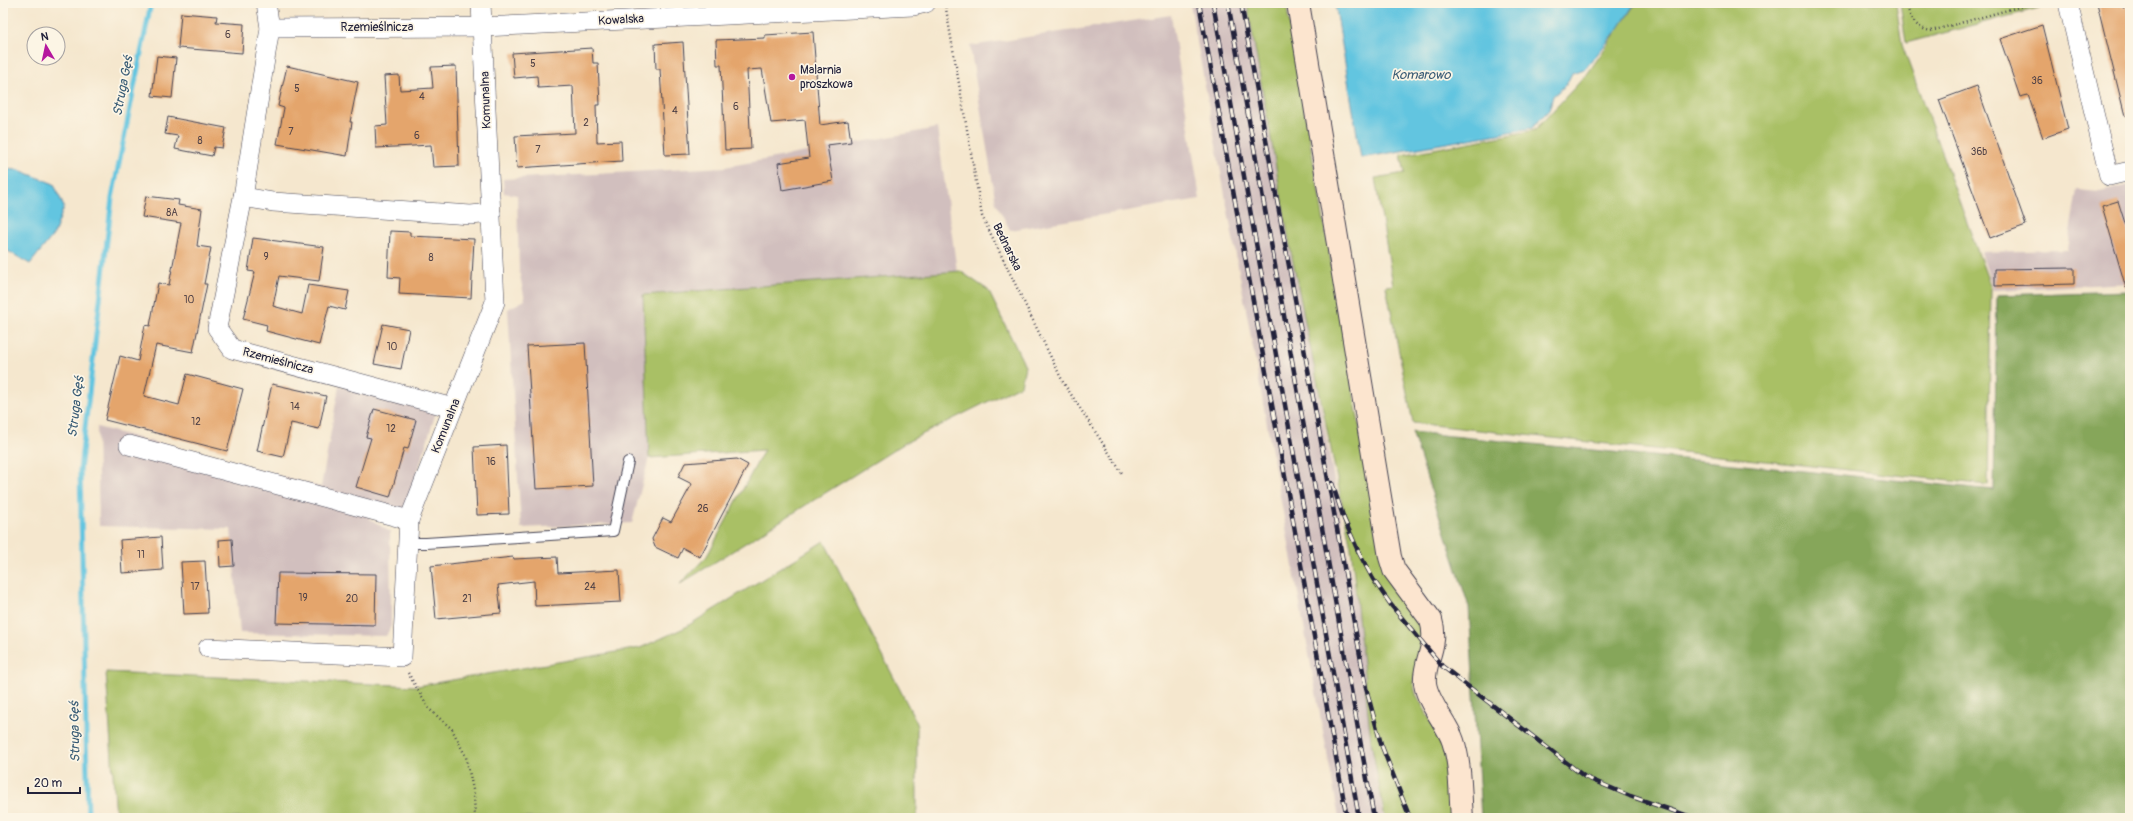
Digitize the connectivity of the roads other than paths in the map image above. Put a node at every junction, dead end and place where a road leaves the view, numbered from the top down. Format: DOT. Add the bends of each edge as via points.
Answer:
graph roads {
  1 [pos="266,3"];
  2 [pos="481,3"];
  3 [pos="926,3"];
  4 [pos="1298,3"];
  5 [pos="2068,3"];
  6 [pos="483,27"];
  7 [pos="270,28"];
  8 [pos="2130,171"];
  9 [pos="243,198"];
  10 [pos="491,212"];
  11 [pos="453,408"];
  12 [pos="129,446"];
  13 [pos="628,462"];
  14 [pos="409,520"];
  15 [pos="407,543"];
  16 [pos="208,648"];
  17 [pos="1462,818"];
  1 -- 7 [label="street, Rzemieślnicza"];
  2 -- 6 [label="street, Komunalna"];
  3 -- 6 [label="street, Kowalska" via="913,6"];
  4 -- 17 [label="street" via="1390,557 1394,570 1431,620 1434,630 1434,643 1425,685 1453,740"];
  5 -- 8 [label="street" via="2109,176"];
  6 -- 7 [label="street, Rzemieślnicza"];
  6 -- 10 [label="street, Komunalna"];
  7 -- 9 [label="street, Rzemieślnicza"];
  9 -- 10 [label="street" via="471,215"];
  9 -- 11 [label="street, Rzemieślnicza" via="217,328 232,349"];
  10 -- 11 [label="street, Komunalna" via="496,302"];
  11 -- 14 [label="street, Komunalna"];
  12 -- 14 [label="street"];
  13 -- 15 [label="lane" via="612,531"];
  14 -- 15 [label="street, Komunalna"];
  15 -- 16 [label="street, Komunalna" via="402,657"];
}
